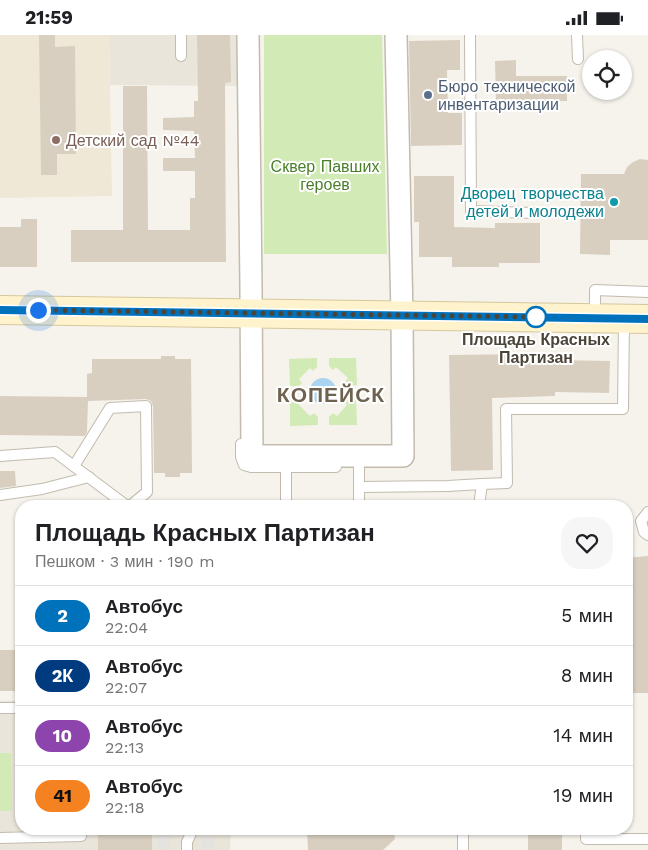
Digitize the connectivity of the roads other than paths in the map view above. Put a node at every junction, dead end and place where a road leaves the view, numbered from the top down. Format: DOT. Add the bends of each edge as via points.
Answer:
graph roads {
  1 [pos="180,35"];
  2 [pos="248,35"];
  3 [pos="396,35"];
  4 [pos="470,35"];
  5 [pos="577,35"];
  6 [pos="182,56"];
  7 [pos="578,59"];
  8 [pos="535,213"];
  9 [pos="648,292"];
  10 [pos="0,310"];
  11 [pos="405,316"];
  12 [pos="244,317"];
  13 [pos="595,318"];
  14 [pos="636,319"];
  15 [pos="241,438"];
  16 [pos="0,455"];
  17 [pos="74,466"];
  18 [pos="397,466"];
  19 [pos="286,467"];
  20 [pos="89,477"];
  21 [pos="482,484"];
  22 [pos="359,487"];
  23 [pos="0,495"];
  24 [pos="121,500"];
  25 [pos="137,500"];
  26 [pos="286,500"];
  27 [pos="359,500"];
  28 [pos="480,500"];
  29 [pos="648,512"];
  30 [pos="648,535"];
  31 [pos="0,708"];
  32 [pos="15,708"];
  33 [pos="81,835"];
  34 [pos="191,835"];
  35 [pos="463,835"];
  36 [pos="586,835"];
  37 [pos="0,838"];
  38 [pos="648,839"];
  39 [pos="187,850"];
  40 [pos="463,850"];
  1 -- 6 [label="lane"];
  2 -- 12 [label="street"];
  3 -- 11 [label="street"];
  4 -- 8 [label="lane" via="471,211"];
  5 -- 7 [label="lane"];
  9 -- 13 [label="lane" via="595,290"];
  10 -- 12 [label="street"];
  11 -- 12 [label="street"];
  11 -- 12 [label="street" via="403,456 252,456"];
  11 -- 13 [label="street"];
  11 -- 18 [label="lane" via="408,455 407,462"];
  13 -- 14 [label="street"];
  14 -- 21 [label="lane" via="622,409 506,409 507,483"];
  15 -- 19 [label="lane" via="244,465"];
  16 -- 17 [label="lane" via="55,452"];
  17 -- 20 [label="lane"];
  17 -- 25 [label="lane" via="110,408 146,407 147,492"];
  19 -- 22 [label="lane" via="364,466"];
  19 -- 26 [label="lane"];
  20 -- 23 [label="lane"];
  20 -- 24 [label="lane"];
  21 -- 22 [label="lane"];
  21 -- 28 [label="lane"];
  22 -- 27 [label="lane"];
  29 -- 30 [label="lane" via="641,521"];
  31 -- 32 [label="lane"];
  33 -- 37 [label="lane"];
  34 -- 39 [label="lane"];
  35 -- 40 [label="lane"];
  36 -- 38 [label="lane" via="586,839"];
}
